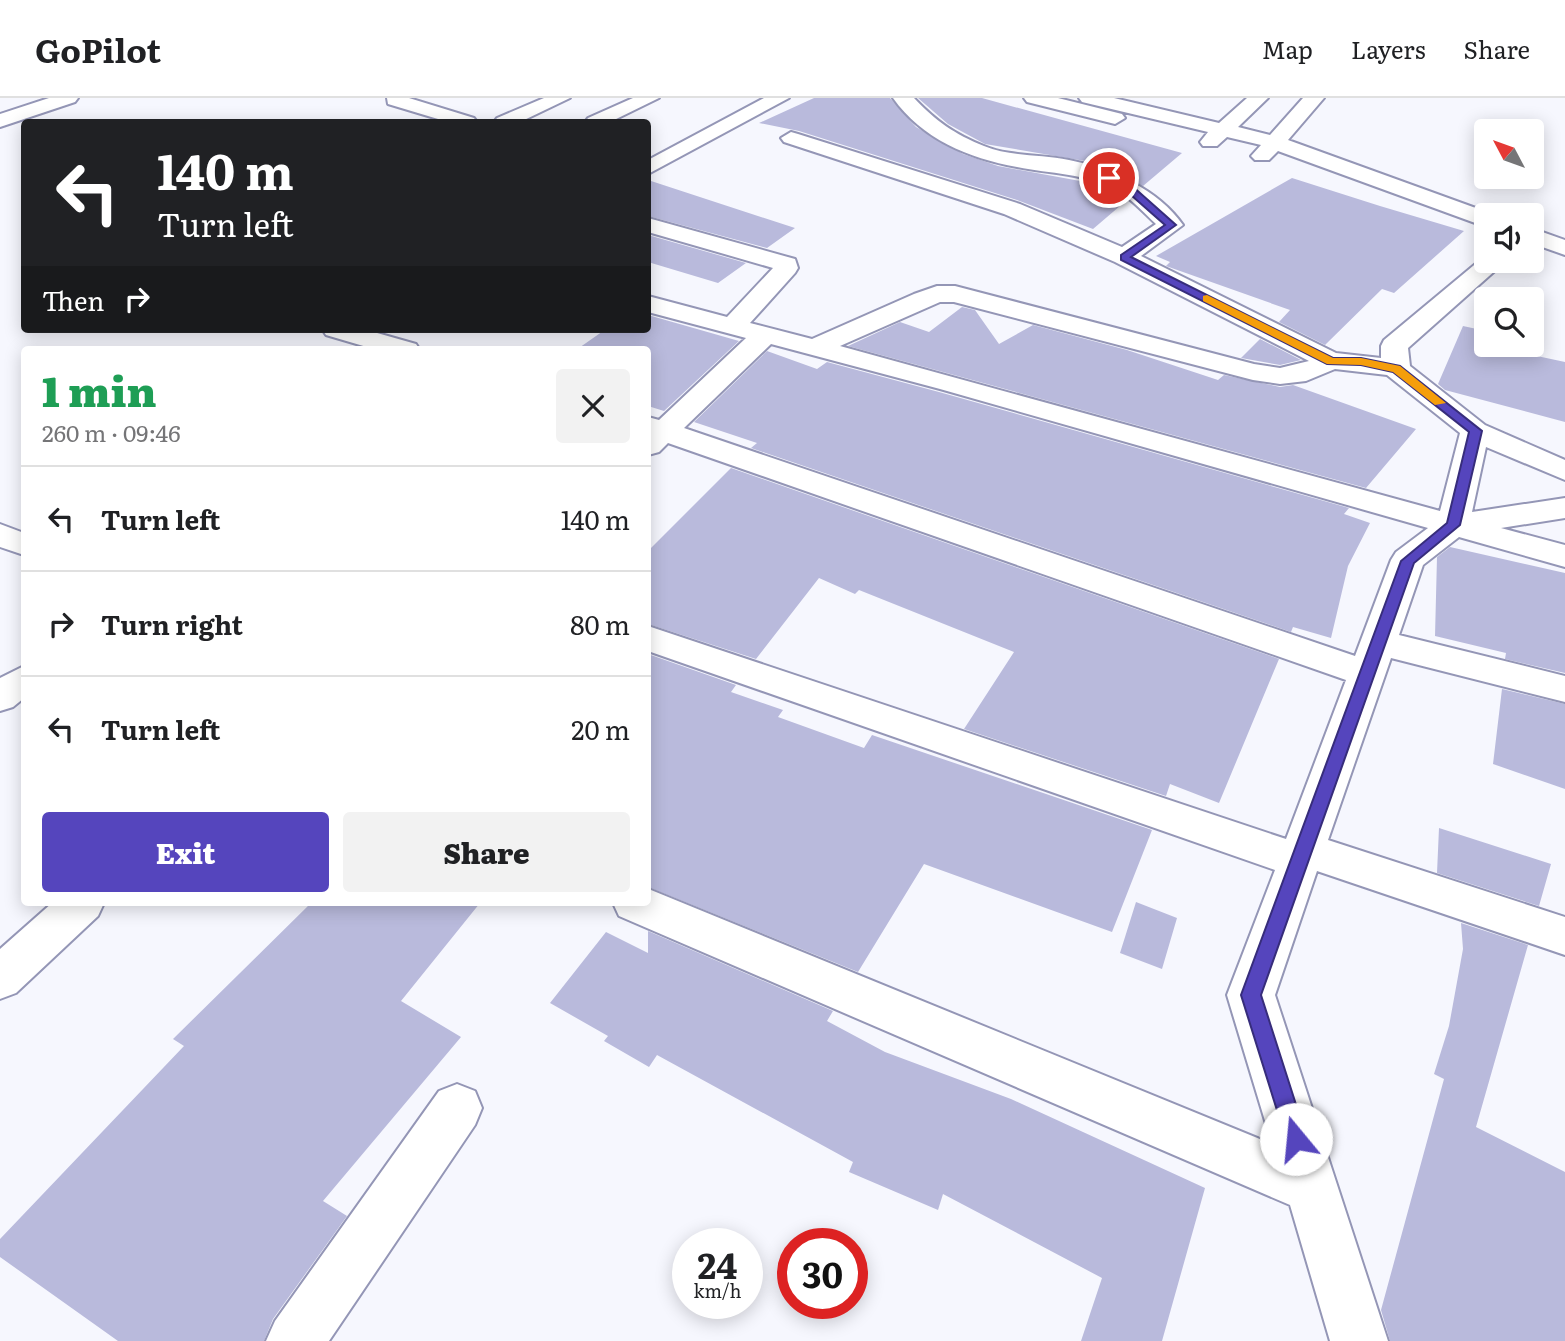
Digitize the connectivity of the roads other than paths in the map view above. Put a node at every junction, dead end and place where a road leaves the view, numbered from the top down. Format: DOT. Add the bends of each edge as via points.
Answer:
graph roads {
  1 [pos="25,98"];
  2 [pos="68,98"];
  3 [pos="560,98"];
  4 [pos="649,98"];
  5 [pos="779,98"];
  6 [pos="903,98"];
  7 [pos="1034,98"];
  8 [pos="1089,98"];
  9 [pos="1258,98"];
  10 [pos="1314,98"];
  11 [pos="395,100"];
  12 [pos="0,106"];
  13 [pos="457,119"];
  14 [pos="511,119"];
  15 [pos="602,119"];
  16 [pos="0,121"];
  17 [pos="1217,136"];
  18 [pos="791,138"];
  19 [pos="1268,149"];
  20 [pos="651,166"];
  21 [pos="1474,215"];
  22 [pos="651,226"];
  23 [pos="1544,239"];
  24 [pos="1564,246"];
  25 [pos="1124,257"];
  26 [pos="1480,273"];
  27 [pos="651,305"];
  28 [pos="733,326"];
  29 [pos="349,333"];
  30 [pos="765,335"];
  31 [pos="392,346"];
  32 [pos="814,348"];
  33 [pos="1331,361"];
  34 [pos="1396,369"];
  35 [pos="1475,431"];
  36 [pos="653,434"];
  37 [pos="1565,471"];
  38 [pos="1565,508"];
  39 [pos="1453,525"];
  40 [pos="0,534"];
  41 [pos="21,544"];
  42 [pos="1565,556"];
  43 [pos="651,639"];
  44 [pos="1373,658"];
  45 [pos="21,681"];
  46 [pos="1565,689"];
  47 [pos="0,697"];
  48 [pos="1301,855"];
  49 [pos="79,906"];
  50 [pos="642,906"];
  51 [pos="1565,936"];
  52 [pos="0,978"];
  53 [pos="457,1108"];
  54 [pos="1311,1188"];
  55 [pos="295,1341"];
  56 [pos="1359,1341"];
  1 -- 12 [label="street"];
  2 -- 16 [label="street"];
  3 -- 14 [label="street"];
  4 -- 15 [label="street"];
  5 -- 20 [label="street"];
  6 -- 25 [label="street" via="933,129 978,151 1067,166 1126,186 1171,225"];
  7 -- 17 [label="street"];
  8 -- 17 [label="street"];
  9 -- 17 [label="street"];
  10 -- 19 [label="street"];
  11 -- 13 [label="street"];
  17 -- 19 [label="street"];
  18 -- 25 [label="street" via="1012,209"];
  19 -- 21 [label="street" via="1349,171"];
  22 -- 28 [label="street" via="786,264"];
  23 -- 24 [label="street"];
  25 -- 33 [label="street"];
  26 -- 34 [label="street" via="1394,346"];
  27 -- 28 [label="street"];
  28 -- 30 [label="street"];
  29 -- 31 [label="street"];
  30 -- 32 [label="street"];
  30 -- 36 [label="street"];
  32 -- 33 [label="street" via="923,299 955,294 1253,372 1306,373"];
  32 -- 39 [label="street"];
  33 -- 34 [label="street"];
  34 -- 35 [label="street"];
  35 -- 37 [label="street"];
  35 -- 39 [label="street"];
  36 -- 44 [label="street"];
  38 -- 39 [label="street"];
  39 -- 42 [label="street"];
  39 -- 44 [label="street" via="1408,561"];
  40 -- 41 [label="street"];
  43 -- 48 [label="street"];
  44 -- 46 [label="street"];
  44 -- 48 [label="street"];
  45 -- 47 [label="street"];
  48 -- 51 [label="street"];
  48 -- 54 [label="street" via="1251,995"];
  49 -- 52 [label="street"];
  50 -- 54 [label="street"];
  53 -- 55 [label="street"];
  54 -- 56 [label="street"];
}
